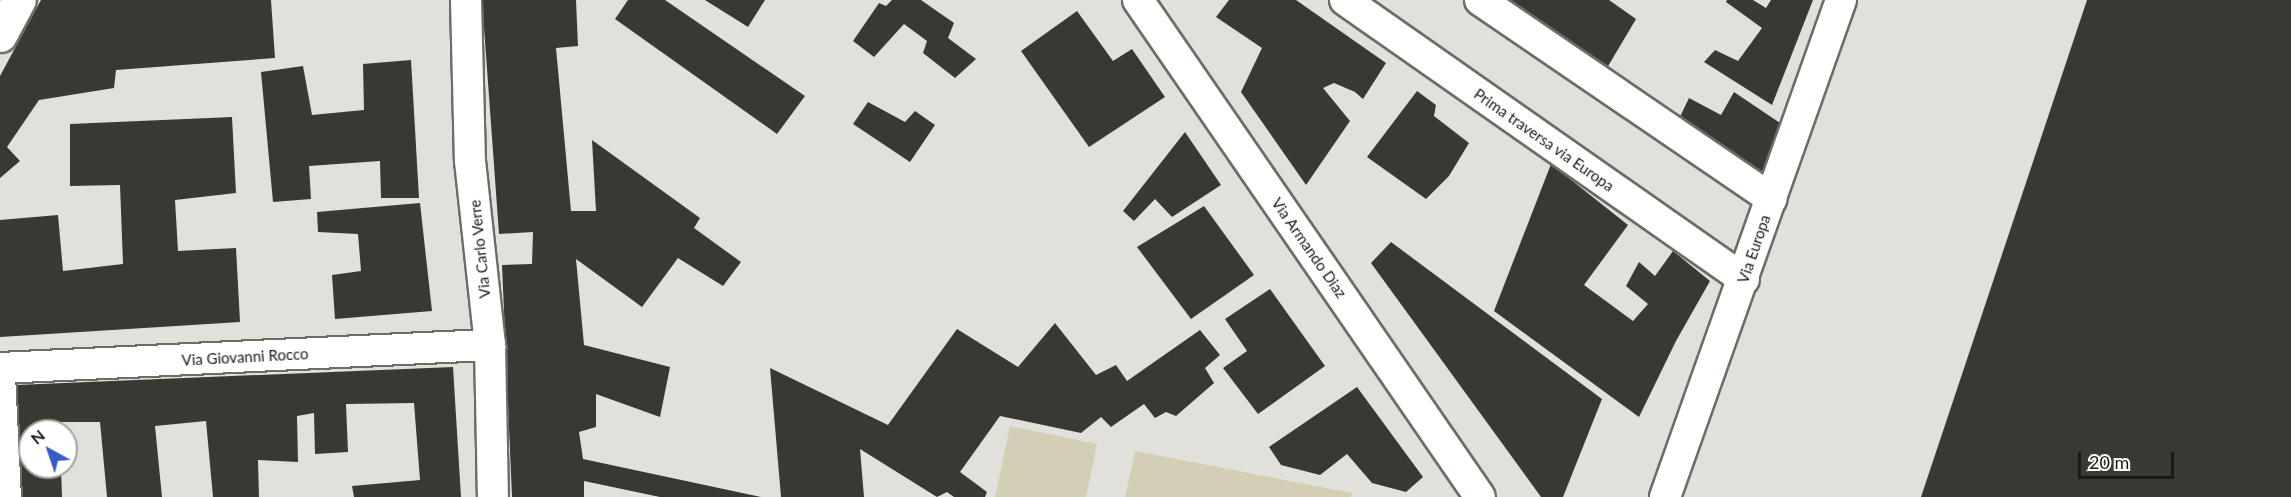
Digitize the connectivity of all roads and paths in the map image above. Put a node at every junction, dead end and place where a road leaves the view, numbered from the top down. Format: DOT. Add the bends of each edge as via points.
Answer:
graph roads {
  1 [pos="19,0"];
  2 [pos="466,0"];
  3 [pos="1138,0"];
  4 [pos="1345,0"];
  5 [pos="1480,0"];
  6 [pos="1841,0"];
  7 [pos="0,35"];
  8 [pos="1772,200"];
  9 [pos="1744,279"];
  10 [pos="490,345"];
  11 [pos="0,368"];
  12 [pos="0,375"];
  13 [pos="6,497"];
  14 [pos="493,497"];
  15 [pos="1480,497"];
  16 [pos="1665,497"];
  1 -- 7 [label="street"];
  2 -- 10 [label="street, Via Carlo Verre" via="470,161"];
  3 -- 15 [label="street, Via Armando Diaz"];
  4 -- 9 [label="street, Prima traversa via Europa"];
  5 -- 8 [label="street"];
  6 -- 8 [label="street, Via Europa"];
  8 -- 9 [label="street, Via Europa"];
  9 -- 16 [label="street, Via Europa"];
  10 -- 11 [label="street, Via Giovanni Rocco"];
  10 -- 14 [label="street, Via Carlo Verre"];
  12 -- 13 [label="street"];
}
